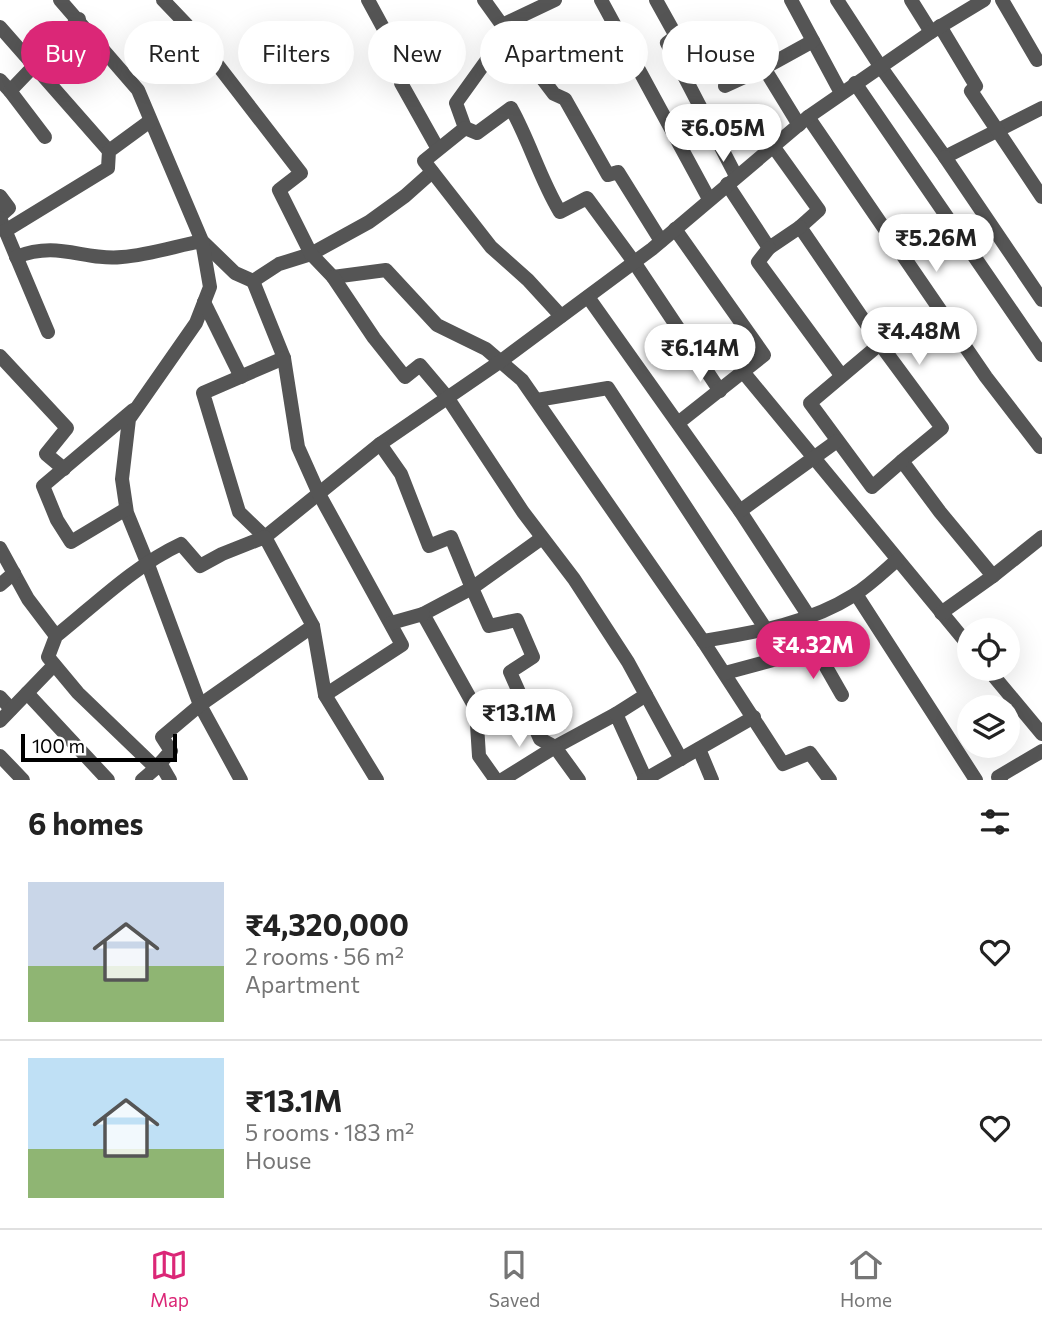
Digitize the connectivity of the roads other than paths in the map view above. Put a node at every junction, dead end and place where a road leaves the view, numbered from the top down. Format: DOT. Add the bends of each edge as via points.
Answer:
graph roads {
  1 [pos="60,0"];
  2 [pos="163,0"];
  3 [pos="368,0"];
  4 [pos="484,0"];
  5 [pos="555,0"];
  6 [pos="601,0"];
  7 [pos="656,0"];
  8 [pos="791,0"];
  9 [pos="837,0"];
  10 [pos="911,0"];
  11 [pos="1002,0"];
  12 [pos="974,2"];
  13 [pos="79,19"];
  14 [pos="498,21"];
  15 [pos="518,21"];
  16 [pos="0,27"];
  17 [pos="935,29"];
  18 [pos="813,41"];
  19 [pos="21,50"];
  20 [pos="779,60"];
  21 [pos="1040,62"];
  22 [pos="480,66"];
  23 [pos="880,66"];
  24 [pos="21,74"];
  25 [pos="855,83"];
  26 [pos="51,84"];
  27 [pos="546,84"];
  28 [pos="729,84"];
  29 [pos="776,84"];
  30 [pos="5,86"];
  31 [pos="725,86"];
  32 [pos="841,93"];
  33 [pos="1042,108"];
  34 [pos="150,121"];
  35 [pos="804,121"];
  36 [pos="465,128"];
  37 [pos="996,129"];
  38 [pos="45,136"];
  39 [pos="773,146"];
  40 [pos="438,149"];
  41 [pos="109,151"];
  42 [pos="945,157"];
  43 [pos="432,172"];
  44 [pos="732,180"];
  45 [pos="0,196"];
  46 [pos="1042,197"];
  47 [pos="709,199"];
  48 [pos="2,222"];
  49 [pos="800,227"];
  50 [pos="676,229"];
  51 [pos="202,241"];
  52 [pos="661,241"];
  53 [pos="769,248"];
  54 [pos="311,254"];
  55 [pos="16,257"];
  56 [pos="634,262"];
  57 [pos="333,276"];
  58 [pos="253,281"];
  59 [pos="588,297"];
  60 [pos="1042,300"];
  61 [pos="204,302"];
  62 [pos="561,316"];
  63 [pos="48,332"];
  64 [pos="1036,333"];
  65 [pos="880,344"];
  66 [pos="1042,355"];
  67 [pos="0,356"];
  68 [pos="284,358"];
  69 [pos="501,361"];
  70 [pos="744,373"];
  71 [pos="841,375"];
  72 [pos="241,377"];
  73 [pos="720,391"];
  74 [pos="447,397"];
  75 [pos="537,400"];
  76 [pos="143,401"];
  77 [pos="678,423"];
  78 [pos="837,441"];
  79 [pos="380,444"];
  80 [pos="1040,447"];
  81 [pos="813,458"];
  82 [pos="902,461"];
  83 [pos="64,470"];
  84 [pos="319,494"];
  85 [pos="126,509"];
  86 [pos="740,511"];
  87 [pos="265,537"];
  88 [pos="1042,537"];
  89 [pos="542,538"];
  90 [pos="0,548"];
  91 [pos="897,560"];
  92 [pos="147,562"];
  93 [pos="14,573"];
  94 [pos="993,576"];
  95 [pos="0,585"];
  96 [pos="472,588"];
  97 [pos="856,594"];
  98 [pos="941,612"];
  99 [pos="423,614"];
  100 [pos="810,618"];
  101 [pos="391,623"];
  102 [pos="313,626"];
  103 [pos="767,631"];
  104 [pos="957,631"];
  105 [pos="56,636"];
  106 [pos="703,642"];
  107 [pos="814,649"];
  108 [pos="54,665"];
  109 [pos="725,673"];
  110 [pos="998,681"];
  111 [pos="27,693"];
  112 [pos="325,695"];
  113 [pos="646,695"];
  114 [pos="842,695"];
  115 [pos="0,697"];
  116 [pos="200,705"];
  117 [pos="12,709"];
  118 [pos="616,714"];
  119 [pos="754,717"];
  120 [pos="0,721"];
  121 [pos="1042,734"];
  122 [pos="555,747"];
  123 [pos="699,749"];
  124 [pos="1042,751"];
  125 [pos="0,756"];
  126 [pos="681,759"];
  127 [pos="158,765"];
  128 [pos="998,779"];
  129 [pos="23,780"];
  130 [pos="108,780"];
  131 [pos="142,780"];
  132 [pos="170,780"];
  133 [pos="241,780"];
  134 [pos="377,780"];
  135 [pos="499,780"];
  136 [pos="579,780"];
  137 [pos="646,780"];
  138 [pos="712,780"];
  139 [pos="830,780"];
  140 [pos="976,780"];
  1 -- 13 [label="street"];
  2 -- 54 [label="street" via="301,173 279,190"];
  3 -- 40 [label="street" via="399,57 401,83"];
  4 -- 14 [label="street"];
  5 -- 15 [label="street"];
  6 -- 47 [label="street"];
  7 -- 44 [label="street" via="676,36 667,43"];
  8 -- 18 [label="street"];
  9 -- 23 [label="street"];
  10 -- 17 [label="street"];
  11 -- 21 [label="street"];
  12 -- 17 [label="street"];
  13 -- 34 [label="street" via="138,90"];
  16 -- 19 [label="street"];
  17 -- 23 [label="street"];
  17 -- 37 [label="street" via="976,86 971,91"];
  18 -- 20 [label="street"];
  18 -- 32 [label="street"];
  22 -- 36 [label="street" via="456,103"];
  23 -- 25 [label="street"];
  23 -- 42 [label="street"];
  24 -- 30 [label="street"];
  25 -- 32 [label="street"];
  25 -- 64 [label="street"];
  26 -- 41 [label="street"];
  27 -- 52 [label="street" via="565,99 608,175 618,172"];
  28 -- 31 [label="street"];
  29 -- 35 [label="street"];
  30 -- 38 [label="street"];
  32 -- 35 [label="street"];
  33 -- 37 [label="street"];
  34 -- 41 [label="street"];
  34 -- 51 [label="street"];
  35 -- 39 [label="street"];
  35 -- 80 [label="street"];
  36 -- 40 [label="street"];
  36 -- 56 [label="street" via="478,133 512,108 560,212 587,198"];
  37 -- 42 [label="street"];
  37 -- 46 [label="street"];
  39 -- 44 [label="street"];
  39 -- 49 [label="street" via="819,210"];
  40 -- 43 [label="street" via="424,161"];
  41 -- 48 [label="street" via="108,168"];
  42 -- 60 [label="street"];
  43 -- 54 [label="street" via="369,222"];
  43 -- 62 [label="street" via="491,247"];
  44 -- 47 [label="street"];
  44 -- 53 [label="street"];
  45 -- 48 [label="street" via="9,208"];
  47 -- 50 [label="street"];
  48 -- 55 [label="street"];
  49 -- 53 [label="street"];
  49 -- 65 [label="street"];
  50 -- 52 [label="street"];
  50 -- 70 [label="street" via="764,355"];
  51 -- 55 [label="street" via="121,257 62,249 30,251"];
  51 -- 58 [label="street" via="235,273"];
  51 -- 61 [label="street" via="210,287"];
  52 -- 56 [label="street"];
  53 -- 71 [label="street" via="758,262"];
  54 -- 57 [label="street"];
  54 -- 58 [label="street" via="279,264"];
  55 -- 63 [label="street"];
  56 -- 59 [label="street"];
  56 -- 73 [label="street"];
  57 -- 69 [label="street" via="386,270 438,325"];
  57 -- 74 [label="street" via="405,377 420,365"];
  58 -- 68 [label="street"];
  59 -- 62 [label="street"];
  59 -- 77 [label="street"];
  61 -- 72 [label="street"];
  61 -- 76 [label="street" via="196,323"];
  62 -- 69 [label="street"];
  64 -- 66 [label="street"];
  65 -- 71 [label="street"];
  65 -- 82 [label="street" via="942,428"];
  67 -- 83 [label="street" via="67,428 46,454"];
  68 -- 72 [label="street"];
  68 -- 84 [label="street" via="298,447"];
  69 -- 74 [label="street"];
  69 -- 75 [label="street"];
  70 -- 73 [label="street"];
  70 -- 81 [label="street"];
  71 -- 78 [label="street" via="810,403"];
  72 -- 87 [label="street" via="203,393 239,512"];
  73 -- 77 [label="street"];
  74 -- 79 [label="street"];
  74 -- 89 [label="street"];
  75 -- 103 [label="street" via="608,388"];
  75 -- 106 [label="street"];
  76 -- 83 [label="street"];
  76 -- 85 [label="street" via="129,419 122,479"];
  77 -- 86 [label="street"];
  78 -- 81 [label="street"];
  78 -- 82 [label="street" via="872,487"];
  79 -- 84 [label="street"];
  79 -- 96 [label="street" via="401,474 429,546 452,537"];
  81 -- 86 [label="street"];
  81 -- 91 [label="street"];
  82 -- 94 [label="street"];
  83 -- 85 [label="street" via="43,486 71,542"];
  84 -- 87 [label="street"];
  84 -- 101 [label="street"];
  85 -- 92 [label="street"];
  86 -- 100 [label="street"];
  87 -- 92 [label="street" via="200,566 181,544"];
  87 -- 102 [label="street"];
  88 -- 94 [label="street"];
  89 -- 96 [label="street"];
  89 -- 113 [label="street" via="574,579"];
  90 -- 93 [label="street"];
  91 -- 97 [label="street"];
  91 -- 98 [label="street"];
  92 -- 105 [label="street"];
  92 -- 116 [label="street"];
  93 -- 95 [label="street"];
  93 -- 105 [label="street"];
  94 -- 98 [label="street"];
  96 -- 99 [label="street"];
  96 -- 122 [label="street" via="489,626 517,620 533,657 510,672 540,738"];
  97 -- 100 [label="street"];
  97 -- 140 [label="street"];
  98 -- 104 [label="street"];
  99 -- 101 [label="street"];
  99 -- 135 [label="street" via="477,709 479,756"];
  100 -- 103 [label="street"];
  100 -- 107 [label="street" via="806,632"];
  101 -- 112 [label="street" via="402,645"];
  102 -- 112 [label="street"];
  102 -- 116 [label="street"];
  103 -- 106 [label="street"];
  105 -- 108 [label="street" via="48,657"];
  106 -- 109 [label="street"];
  107 -- 109 [label="street"];
  107 -- 114 [label="street"];
  108 -- 111 [label="street"];
  108 -- 127 [label="street" via="78,693"];
  109 -- 119 [label="street"];
  110 -- 121 [label="street"];
  111 -- 117 [label="street"];
  111 -- 130 [label="street"];
  112 -- 134 [label="street"];
  113 -- 118 [label="street"];
  113 -- 126 [label="street"];
  115 -- 117 [label="street"];
  116 -- 127 [label="street" via="162,737 171,751"];
  116 -- 133 [label="street"];
  117 -- 120 [label="street"];
  118 -- 122 [label="street"];
  118 -- 137 [label="street"];
  119 -- 123 [label="street"];
  119 -- 139 [label="street" via="783,764 810,752"];
  122 -- 135 [label="street"];
  122 -- 136 [label="street"];
  123 -- 126 [label="street"];
  123 -- 138 [label="street"];
  124 -- 128 [label="street"];
  125 -- 129 [label="street"];
  126 -- 137 [label="street"];
  127 -- 131 [label="street"];
  127 -- 132 [label="street"];
}
